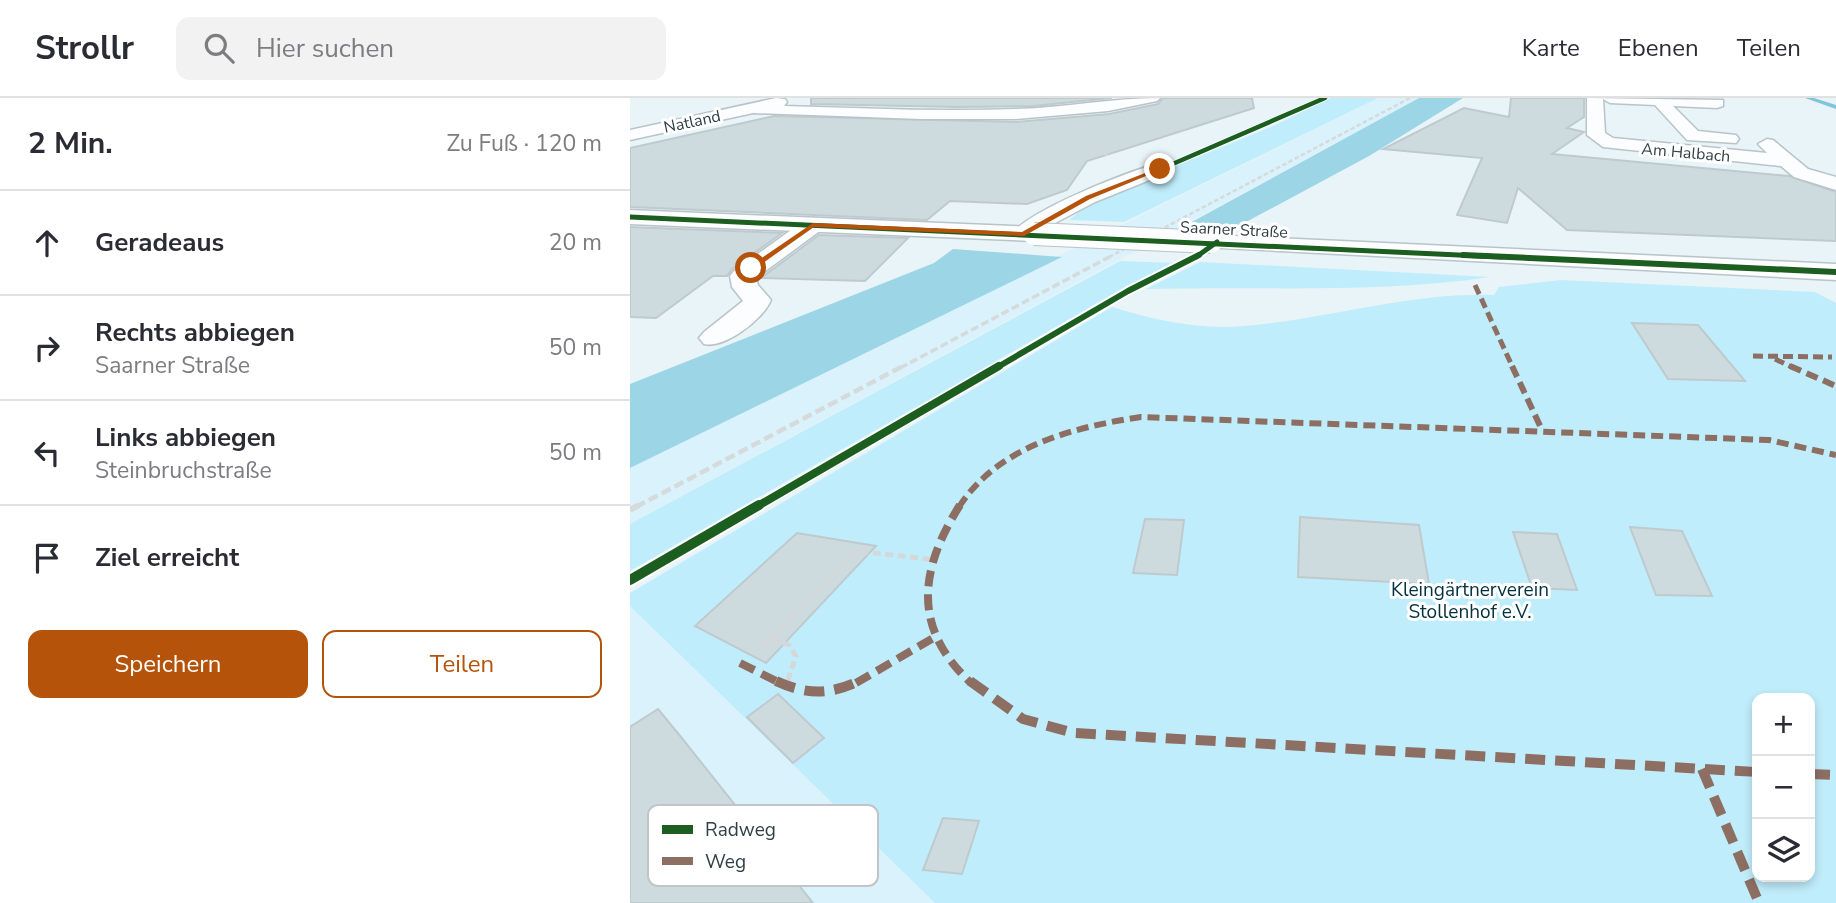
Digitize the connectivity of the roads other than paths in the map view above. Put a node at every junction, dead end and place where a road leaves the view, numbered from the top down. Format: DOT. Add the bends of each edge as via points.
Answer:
graph roads {
  1 [pos="795,98"];
  2 [pos="1152,98"];
  3 [pos="1595,98"];
  4 [pos="1610,98"];
  5 [pos="1659,101"];
  6 [pos="1719,104"];
  7 [pos="754,108"];
  8 [pos="1594,128"];
  9 [pos="1750,130"];
  10 [pos="630,135"];
  11 [pos="1693,136"];
  12 [pos="1766,142"];
  13 [pos="1787,161"];
  14 [pos="1160,169"];
  15 [pos="1836,184"];
  16 [pos="631,218"];
  17 [pos="813,225"];
  18 [pos="1029,234"];
  19 [pos="1836,272"];
  20 [pos="714,338"];
  1 -- 7 [label="main road, Natland"];
  2 -- 7 [label="main road" via="1103,108 1029,113"];
  3 -- 8 [label="main road"];
  4 -- 5 [label="main road"];
  5 -- 6 [label="main road"];
  5 -- 11 [label="main road, Am Halbach"];
  7 -- 10 [label="main road, Natland"];
  8 -- 11 [label="main road, Am Halbach"];
  8 -- 13 [label="main road, Am Halbach" via="1598,139 1621,146"];
  9 -- 12 [label="main road, Am Halbach"];
  11 -- 12 [label="main road, Am Halbach"];
  12 -- 13 [label="main road, Am Halbach"];
  13 -- 15 [label="main road, Am Halbach" via="1808,177"];
  14 -- 18 [label="main road" via="1088,198 1030,227"];
  16 -- 17 [label="main road, Saarner Straße"];
  17 -- 18 [label="main road, Saarner Straße"];
  17 -- 20 [label="main road" via="743,276 745,287 757,300 755,305"];
  18 -- 19 [label="main road, Saarner Straße, bridge"];
}
